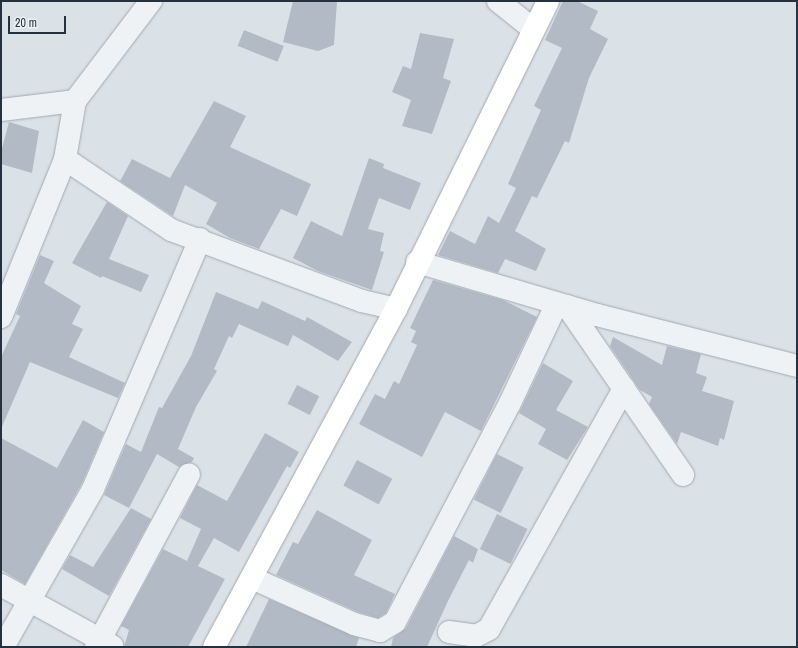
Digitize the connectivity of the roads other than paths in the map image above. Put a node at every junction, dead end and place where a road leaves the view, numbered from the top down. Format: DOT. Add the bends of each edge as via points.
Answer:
graph roads {
  1 [pos="151,1"];
  2 [pos="498,1"];
  3 [pos="548,1"];
  4 [pos="533,29"];
  5 [pos="75,101"];
  6 [pos="1,110"];
  7 [pos="65,158"];
  8 [pos="200,239"];
  9 [pos="417,262"];
  10 [pos="562,305"];
  11 [pos="396,308"];
  12 [pos="1,317"];
  13 [pos="797,366"];
  14 [pos="624,388"];
  15 [pos="189,474"];
  16 [pos="683,475"];
  17 [pos="254,579"];
  18 [pos="1,585"];
  19 [pos="31,602"];
  20 [pos="449,632"];
  21 [pos="103,645"];
  22 [pos="3,647"];
  23 [pos="214,647"];
  1 -- 5 [label="street"];
  2 -- 4 [label="street"];
  3 -- 4 [label="main road"];
  4 -- 9 [label="main road"];
  5 -- 6 [label="street"];
  5 -- 7 [label="street"];
  7 -- 8 [label="street" via="151,218 171,230"];
  7 -- 12 [label="street"];
  8 -- 11 [label="street" via="362,302"];
  8 -- 19 [label="street" via="93,489"];
  9 -- 10 [label="street"];
  9 -- 11 [label="main road"];
  10 -- 13 [label="street"];
  10 -- 14 [label="street"];
  10 -- 17 [label="street" via="395,622 380,630 354,624"];
  11 -- 17 [label="main road"];
  14 -- 16 [label="street"];
  14 -- 20 [label="street" via="489,629 476,636"];
  15 -- 21 [label="street"];
  17 -- 23 [label="main road"];
  18 -- 19 [label="street"];
  19 -- 21 [label="street"];
  19 -- 22 [label="street"];
}
